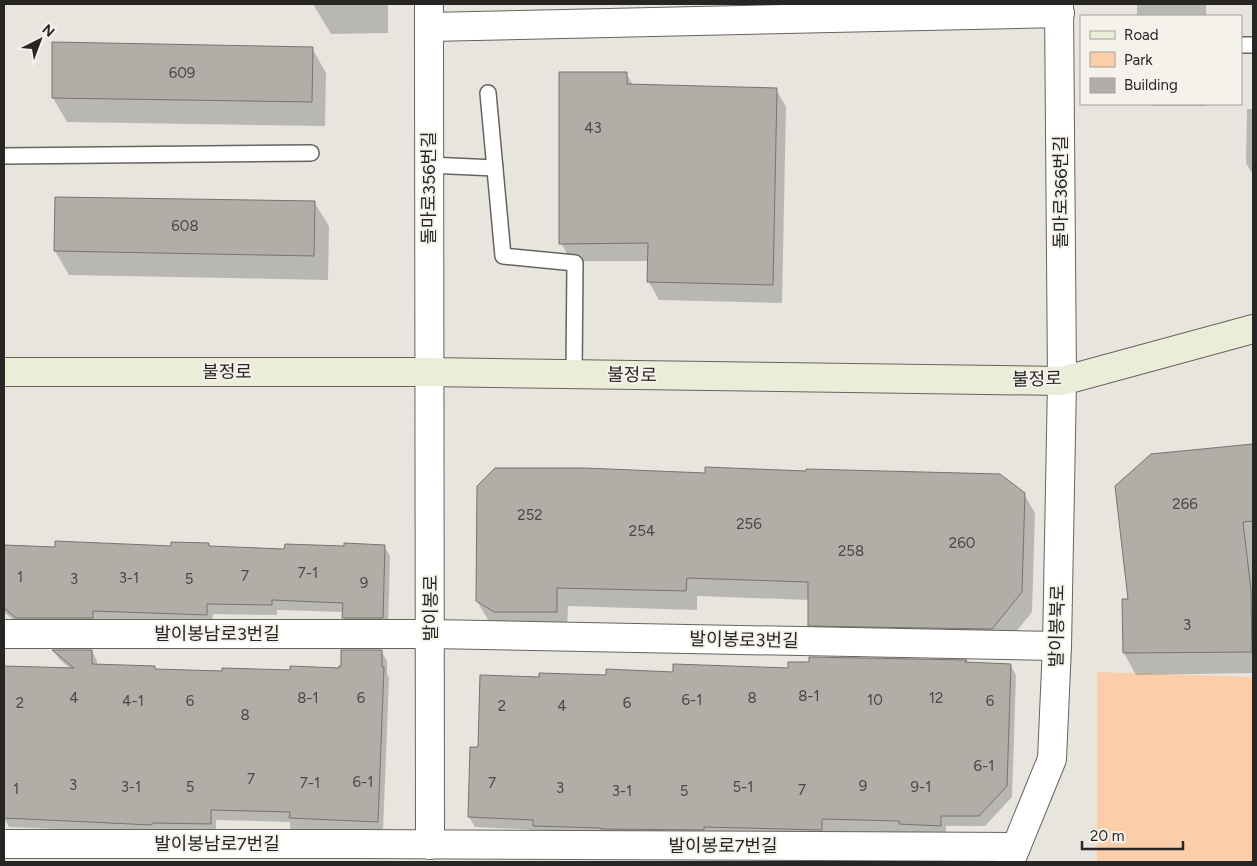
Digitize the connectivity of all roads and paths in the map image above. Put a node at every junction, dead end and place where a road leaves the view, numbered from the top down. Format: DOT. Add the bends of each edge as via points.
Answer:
graph roads {
  1 [pos="1059,9"];
  2 [pos="429,15"];
  3 [pos="488,93"];
  4 [pos="311,152"];
  5 [pos="4,156"];
  6 [pos="429,165"];
  7 [pos="495,168"];
  8 [pos="1253,329"];
  9 [pos="4,372"];
  10 [pos="428,372"];
  11 [pos="574,374"];
  12 [pos="1062,381"];
  13 [pos="4,634"];
  14 [pos="431,634"];
  15 [pos="1057,646"];
  16 [pos="4,844"];
  17 [pos="430,845"];
  18 [pos="1013,854"];
  1 -- 2 [label="street"];
  1 -- 12 [label="street, 돌마로366번길"];
  2 -- 6 [label="street, 돌마로356번길"];
  3 -- 7 [label="lane"];
  4 -- 5 [label="lane"];
  6 -- 7 [label="lane"];
  6 -- 10 [label="street, 돌마로356번길"];
  7 -- 11 [label="lane" via="503,256 575,263"];
  8 -- 12 [label="main road, 불정로"];
  9 -- 10 [label="main road, 불정로"];
  10 -- 11 [label="main road, 불정로"];
  10 -- 14 [label="street, 발이봉로"];
  11 -- 12 [label="main road, 불정로"];
  12 -- 15 [label="street, 발이봉북로"];
  13 -- 14 [label="street, 발이봉남로3번길"];
  14 -- 15 [label="street, 발이봉로3번길"];
  14 -- 17 [label="street, 발이봉로"];
  15 -- 18 [label="street, 발이봉북로" via="1052,759"];
  16 -- 17 [label="street, 발이봉남로7번길"];
  17 -- 18 [label="street, 발이봉로7번길"];
}
